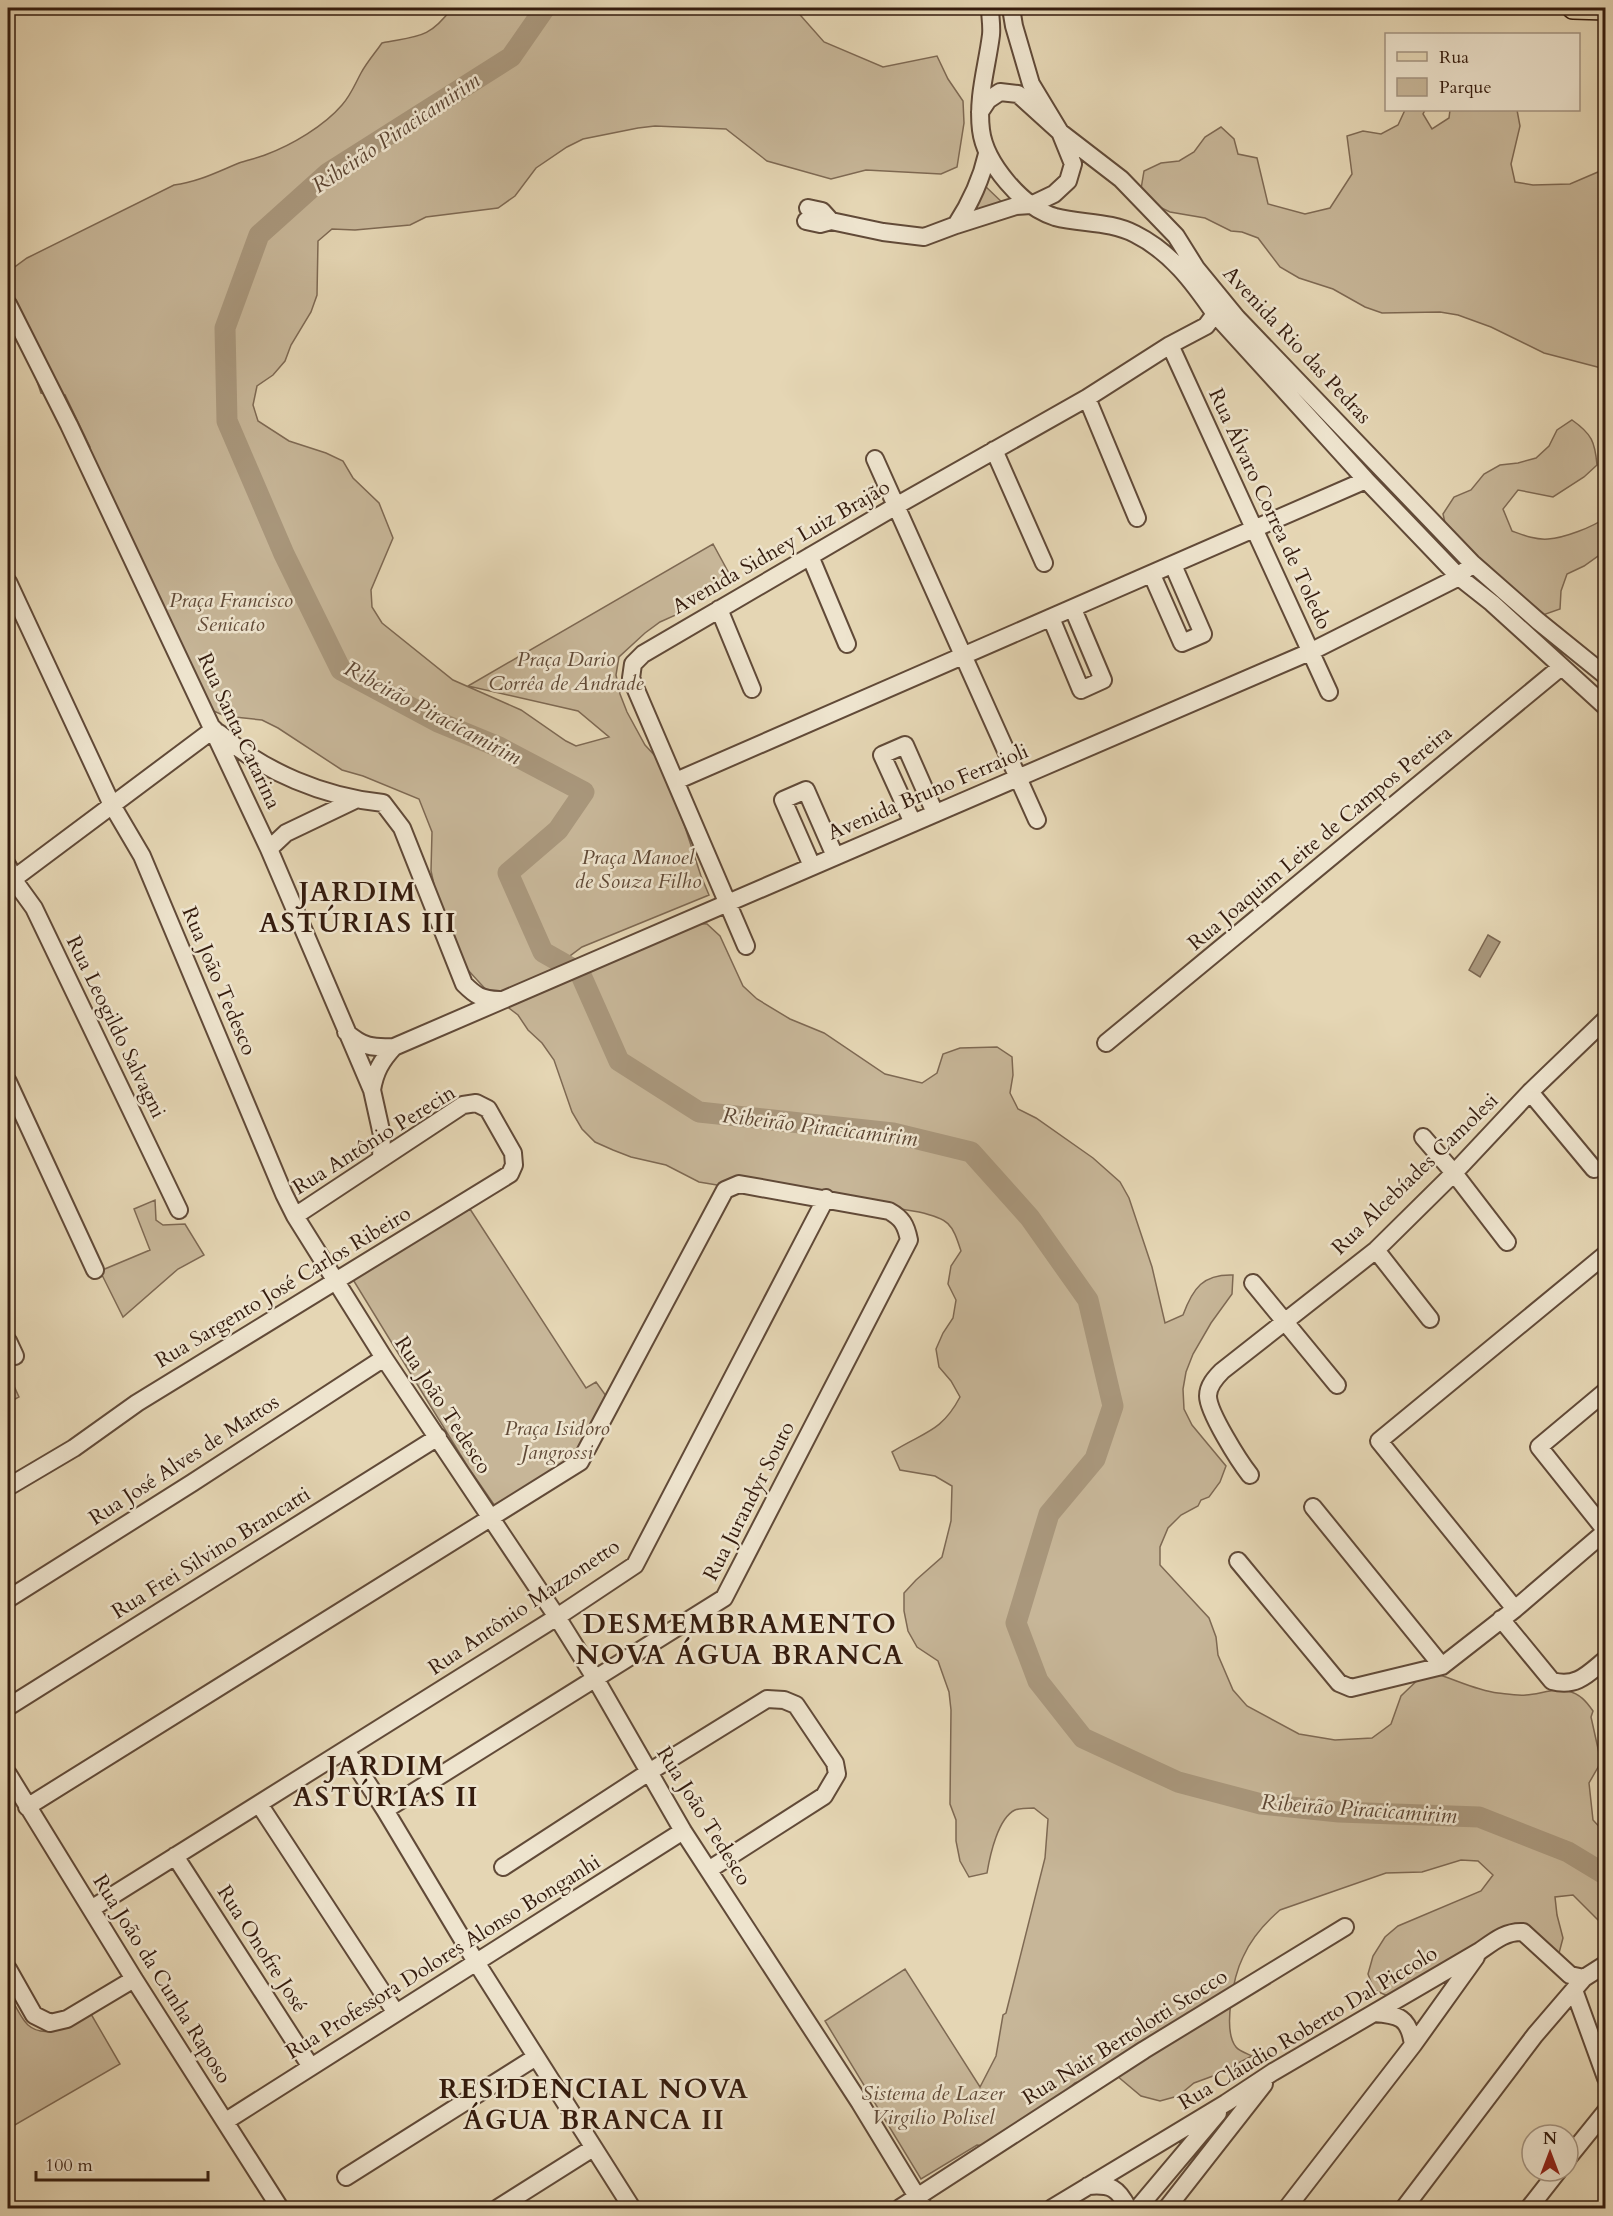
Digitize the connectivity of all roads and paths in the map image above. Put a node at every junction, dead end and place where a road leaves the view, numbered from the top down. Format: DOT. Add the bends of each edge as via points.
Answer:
graph roads {
  1 [pos="990,8"];
  2 [pos="1011,8"];
  3 [pos="1573,8"];
  4 [pos="1605,9"];
  5 [pos="980,112"];
  6 [pos="1060,132"];
  7 [pos="987,154"];
  8 [pos="1031,205"];
  9 [pos="807,215"];
  10 [pos="956,225"];
  11 [pos="8,304"];
  12 [pos="1215,314"];
  13 [pos="1170,345"];
  14 [pos="1087,398"];
  15 [pos="994,450"];
  16 [pos="875,459"];
  17 [pos="1366,480"];
  18 [pos="896,506"];
  19 [pos="1137,518"];
  20 [pos="1254,529"];
  21 [pos="810,556"];
  22 [pos="1044,563"];
  23 [pos="1472,563"];
  24 [pos="1173,565"];
  25 [pos="1152,575"];
  26 [pos="1459,577"];
  27 [pos="8,582"];
  28 [pos="719,609"];
  29 [pos="1073,609"];
  30 [pos="1051,618"];
  31 [pos="847,644"];
  32 [pos="1312,651"];
  33 [pos="963,656"];
  34 [pos="1562,667"];
  35 [pos="1605,676"];
  36 [pos="752,689"];
  37 [pos="1329,692"];
  38 [pos="1605,707"];
  39 [pos="214,729"];
  40 [pos="1018,778"];
  41 [pos="676,781"];
  42 [pos="355,800"];
  43 [pos="112,805"];
  44 [pos="935,813"];
  45 [pos="1037,820"];
  46 [pos="913,823"];
  47 [pos="268,849"];
  48 [pos="835,856"];
  49 [pos="812,866"];
  50 [pos="9,876"];
  51 [pos="728,902"];
  52 [pos="746,946"];
  53 [pos="464,984"];
  54 [pos="500,1000"];
  55 [pos="1605,1019"];
  56 [pos="453,1022"];
  57 [pos="346,1032"];
  58 [pos="1106,1043"];
  59 [pos="394,1047"];
  60 [pos="8,1082"];
  61 [pos="372,1090"];
  62 [pos="1530,1092"];
  63 [pos="476,1103"];
  64 [pos="1423,1137"];
  65 [pos="381,1157"];
  66 [pos="1594,1169"];
  67 [pos="1454,1173"];
  68 [pos="826,1198"];
  69 [pos="179,1210"];
  70 [pos="295,1216"];
  71 [pos="1507,1242"];
  72 [pos="1376,1250"];
  73 [pos="1605,1254"];
  74 [pos="95,1270"];
  75 [pos="337,1280"];
  76 [pos="1252,1283"];
  77 [pos="1430,1319"];
  78 [pos="1285,1322"];
  79 [pos="8,1341"];
  80 [pos="15,1356"];
  81 [pos="384,1358"];
  82 [pos="1337,1385"];
  83 [pos="1605,1390"];
  84 [pos="438,1437"];
  85 [pos="1248,1472"];
  86 [pos="8,1487"];
  87 [pos="1313,1507"];
  88 [pos="490,1518"];
  89 [pos="1605,1531"];
  90 [pos="1238,1561"];
  91 [pos="8,1599"];
  92 [pos="1508,1614"];
  93 [pos="556,1617"];
  94 [pos="1605,1659"];
  95 [pos="1442,1666"];
  96 [pos="595,1678"];
  97 [pos="8,1707"];
  98 [pos="346,1750"];
  99 [pos="649,1772"];
  100 [pos="8,1774"];
  101 [pos="259,1804"];
  102 [pos="27,1807"];
  103 [pos="385,1810"];
  104 [pos="683,1831"];
  105 [pos="175,1856"];
  106 [pos="503,1867"];
  107 [pos="710,1869"];
  108 [pos="91,1909"];
  109 [pos="1345,1926"];
  110 [pos="1480,1951"];
  111 [pos="476,1962"];
  112 [pos="1605,1964"];
  113 [pos="8,1969"];
  114 [pos="134,1979"];
  115 [pos="1579,1984"];
  116 [pos="396,2013"];
  117 [pos="1374,2013"];
  118 [pos="1413,2045"];
  119 [pos="536,2057"];
  120 [pos="311,2067"];
  121 [pos="1273,2072"];
  122 [pos="1605,2078"];
  123 [pos="1226,2103"];
  124 [pos="1605,2111"];
  125 [pos="226,2121"];
  126 [pos="1580,2143"];
  127 [pos="594,2148"];
  128 [pos="345,2177"];
  129 [pos="1549,2183"];
  130 [pos="1087,2186"];
  131 [pos="921,2203"];
  132 [pos="280,2208"];
  133 [pos="498,2208"];
  134 [pos="632,2208"];
  135 [pos="900,2208"];
  136 [pos="1052,2208"];
  137 [pos="1128,2208"];
  138 [pos="1138,2208"];
  139 [pos="1167,2208"];
  140 [pos="1287,2208"];
  141 [pos="1404,2208"];
  142 [pos="1529,2208"];
  1 -- 5 [label="street, Avenida Rio das Pedras" via="992,33"];
  2 -- 6 [label="street, Avenida Rio das Pedras" via="1031,84"];
  3 -- 4 [label="main road"];
  5 -- 6 [label="street" via="1000,92 1018,94"];
  5 -- 7 [label="street, Avenida Rio das Pedras"];
  6 -- 8 [label="street" via="1073,164 1071,173 1061,188"];
  6 -- 23 [label="street, Avenida Rio das Pedras" via="1121,178 1176,236 1237,318"];
  7 -- 8 [label="street, Avenida Rio das Pedras"];
  7 -- 10 [label="street, Avenida Rio das Pedras" via="970,204"];
  8 -- 10 [label="street"];
  8 -- 12 [label="street, Avenida Rio das Pedras" via="1052,216 1114,225 1143,239 1181,267"];
  9 -- 10 [label="street" via="820,224 831,221 924,237"];
  11 -- 39 [label="street, Rua Santa Catarina"];
  12 -- 13 [label="street, Avenida Sidney Luiz Brajão" via="1206,326"];
  12 -- 17 [label="street, Avenida Rio das Pedras"];
  13 -- 14 [label="street, Avenida Sidney Luiz Brajão"];
  13 -- 20 [label="street, Rua Álvaro Correa de Toledo"];
  14 -- 15 [label="street, Avenida Sidney Luiz Brajão"];
  14 -- 19 [label="street"];
  15 -- 18 [label="street, Avenida Sidney Luiz Brajão"];
  15 -- 22 [label="street"];
  16 -- 18 [label="street"];
  17 -- 20 [label="street"];
  17 -- 26 [label="street, Avenida Rio das Pedras"];
  18 -- 21 [label="street, Avenida Sidney Luiz Brajão"];
  18 -- 33 [label="street"];
  20 -- 24 [label="street"];
  20 -- 32 [label="street, Rua Álvaro Correa de Toledo"];
  21 -- 28 [label="street, Avenida Sidney Luiz Brajão"];
  21 -- 31 [label="street"];
  23 -- 26 [label="street, Avenida Bruno Ferraioli"];
  23 -- 35 [label="street, Avenida Rio das Pedras"];
  24 -- 25 [label="street"];
  24 -- 25 [label="street" via="1203,634 1182,643"];
  25 -- 29 [label="street"];
  26 -- 32 [label="street, Avenida Bruno Ferraioli"];
  26 -- 34 [label="street, Avenida Rio das Pedras"];
  27 -- 43 [label="street, Rua João Tedesco"];
  28 -- 36 [label="street"];
  28 -- 41 [label="street, Avenida Sidney Luiz Brajão" via="643,654 633,664 631,678"];
  29 -- 30 [label="street"];
  29 -- 30 [label="street" via="1103,680 1082,690"];
  30 -- 33 [label="street"];
  32 -- 37 [label="street, Rua Álvaro Correa de Toledo"];
  32 -- 40 [label="street, Avenida Bruno Ferraioli"];
  33 -- 40 [label="street"];
  33 -- 41 [label="street"];
  34 -- 38 [label="street, Avenida Rio das Pedras"];
  34 -- 58 [label="street, Rua Joaquim Leite de Campos Pereira"];
  39 -- 42 [label="street" via="240,751 295,780"];
  39 -- 43 [label="street"];
  39 -- 47 [label="street, Rua Santa Catarina"];
  40 -- 44 [label="street, Avenida Bruno Ferraioli"];
  40 -- 45 [label="street"];
  41 -- 51 [label="street, Avenida Sidney Luiz Brajão"];
  42 -- 47 [label="street" via="286,833"];
  42 -- 53 [label="street" via="383,803 402,828"];
  43 -- 50 [label="street"];
  43 -- 70 [label="street, Rua João Tedesco" via="142,856"];
  44 -- 46 [label="street, Avenida Bruno Ferraioli"];
  44 -- 46 [label="street" via="905,745 882,755"];
  46 -- 48 [label="street, Avenida Bruno Ferraioli"];
  47 -- 57 [label="street, Rua Santa Catarina"];
  48 -- 49 [label="street, Avenida Bruno Ferraioli"];
  48 -- 49 [label="street" via="806,790 783,800"];
  49 -- 51 [label="street, Avenida Bruno Ferraioli"];
  50 -- 69 [label="street, Rua Leogildo Salvagni" via="34,908"];
  51 -- 52 [label="street, Avenida Sidney Luiz Brajão"];
  51 -- 54 [label="street, Avenida Bruno Ferraioli"];
  53 -- 54 [label="street" via="484,1000"];
  53 -- 56 [label="street" via="461,1010"];
  54 -- 56 [label="street, Avenida Bruno Ferraioli"];
  55 -- 62 [label="street, Rua Alcebíades Camolesi"];
  56 -- 59 [label="street, Avenida Bruno Ferraioli"];
  57 -- 59 [label="street, Avenida Bruno Ferraioli" via="358,1043 374,1048"];
  57 -- 61 [label="street, Rua Santa Catarina"];
  59 -- 61 [label="street" via="382,1060"];
  60 -- 74 [label="street"];
  61 -- 65 [label="street, Rua Santa Catarina" via="382,1135"];
  62 -- 66 [label="street"];
  62 -- 67 [label="street, Rua Alcebíades Camolesi"];
  63 -- 65 [label="street, Rua Antônio Perecin" via="463,1105"];
  63 -- 75 [label="street, Rua Sargento José Carlos Ribeiro" via="488,1109 513,1153 510,1174"];
  64 -- 67 [label="street"];
  65 -- 70 [label="street, Rua Antônio Perecin"];
  67 -- 71 [label="street"];
  67 -- 72 [label="street, Rua Alcebíades Camolesi"];
  68 -- 88 [label="street" via="740,1184 725,1190 580,1462"];
  68 -- 93 [label="street, Rua Antônio Mazzonetto" via="635,1565"];
  68 -- 96 [label="street, Rua Jurandyr Souto" via="889,1211 907,1227 909,1240 724,1598"];
  70 -- 75 [label="street, Rua João Tedesco"];
  72 -- 77 [label="street"];
  72 -- 78 [label="street, Rua Alcebíades Camolesi"];
  73 -- 92 [label="street" via="1379,1441"];
  75 -- 81 [label="street, Rua João Tedesco"];
  75 -- 86 [label="street, Rua Sargento José Carlos Ribeiro"];
  76 -- 78 [label="street"];
  78 -- 82 [label="street"];
  78 -- 85 [label="street, Rua Alcebíades Camolesi" via="1222,1371 1208,1394 1210,1408"];
  79 -- 80 [label="street"];
  81 -- 84 [label="street, Rua João Tedesco"];
  81 -- 91 [label="street, Rua José Alves de Mattos"];
  83 -- 89 [label="street" via="1539,1447"];
  84 -- 88 [label="street, Rua João Tedesco"];
  84 -- 97 [label="street, Rua Frei Silvino Brancatti"];
  87 -- 95 [label="street"];
  88 -- 93 [label="street, Rua João Tedesco"];
  88 -- 102 [label="street"];
  89 -- 92 [label="street"];
  90 -- 95 [label="street" via="1339,1683 1351,1688"];
  92 -- 94 [label="street" via="1552,1681 1580,1681"];
  92 -- 95 [label="street"];
  93 -- 96 [label="street, Rua João Tedesco"];
  93 -- 98 [label="street, Rua Antônio Mazzonetto"];
  96 -- 99 [label="street, Rua João Tedesco"];
  96 -- 103 [label="street, Rua Jurandyr Souto"];
  98 -- 101 [label="street, Rua Antônio Mazzonetto"];
  98 -- 103 [label="street"];
  99 -- 104 [label="street, Rua João Tedesco"];
  99 -- 106 [label="street"];
  99 -- 107 [label="street" via="767,1699 796,1705 835,1763 837,1774 824,1796"];
  100 -- 102 [label="street, Rua João da Cunha Raposo"];
  101 -- 105 [label="street, Rua Antônio Mazzonetto"];
  101 -- 116 [label="street"];
  102 -- 108 [label="street, Rua João da Cunha Raposo"];
  103 -- 111 [label="street"];
  104 -- 107 [label="street, Rua João Tedesco"];
  104 -- 111 [label="street, Rua Professora Dolores Alonso Bonganhi"];
  105 -- 108 [label="street, Rua Antônio Mazzonetto"];
  105 -- 120 [label="street, Rua Onofre José"];
  107 -- 131 [label="street, Rua João Tedesco"];
  108 -- 114 [label="street, Rua João da Cunha Raposo"];
  109 -- 131 [label="street, Rua Nair Bertolotti Stocco" via="1144,2050"];
  110 -- 115 [label="street, Rua Cláudio Roberto Dal Piccolo" via="1497,1938 1523,1932"];
  110 -- 117 [label="street, Rua Cláudio Roberto Dal Piccolo"];
  110 -- 118 [label="street"];
  111 -- 116 [label="street, Rua Professora Dolores Alonso Bonganhi"];
  111 -- 119 [label="street"];
  112 -- 115 [label="street"];
  113 -- 114 [label="street" via="34,2015 50,2023 67,2019"];
  114 -- 125 [label="street, Rua João da Cunha Raposo"];
  115 -- 122 [label="street"];
  115 -- 141 [label="street" via="1528,2044"];
  116 -- 120 [label="street, Rua Professora Dolores Alonso Bonganhi"];
  117 -- 118 [label="street" via="1394,2015 1405,2021"];
  117 -- 121 [label="street, Rua Cláudio Roberto Dal Piccolo"];
  118 -- 140 [label="street"];
  119 -- 127 [label="street"];
  119 -- 128 [label="street"];
  120 -- 125 [label="street, Rua Professora Dolores Alonso Bonganhi"];
  121 -- 123 [label="street, Rua Cláudio Roberto Dal Piccolo"];
  121 -- 139 [label="street"];
  123 -- 130 [label="street, Rua Cláudio Roberto Dal Piccolo"];
  123 -- 138 [label="street"];
  124 -- 126 [label="street"];
  125 -- 132 [label="street, Rua João da Cunha Raposo"];
  127 -- 133 [label="street"];
  127 -- 134 [label="street"];
  129 -- 142 [label="street"];
  130 -- 136 [label="street, Rua Cláudio Roberto Dal Piccolo"];
  130 -- 137 [label="street" via="1112,2188"];
  131 -- 135 [label="street, Rua Nair Bertolotti Stocco"];
}
